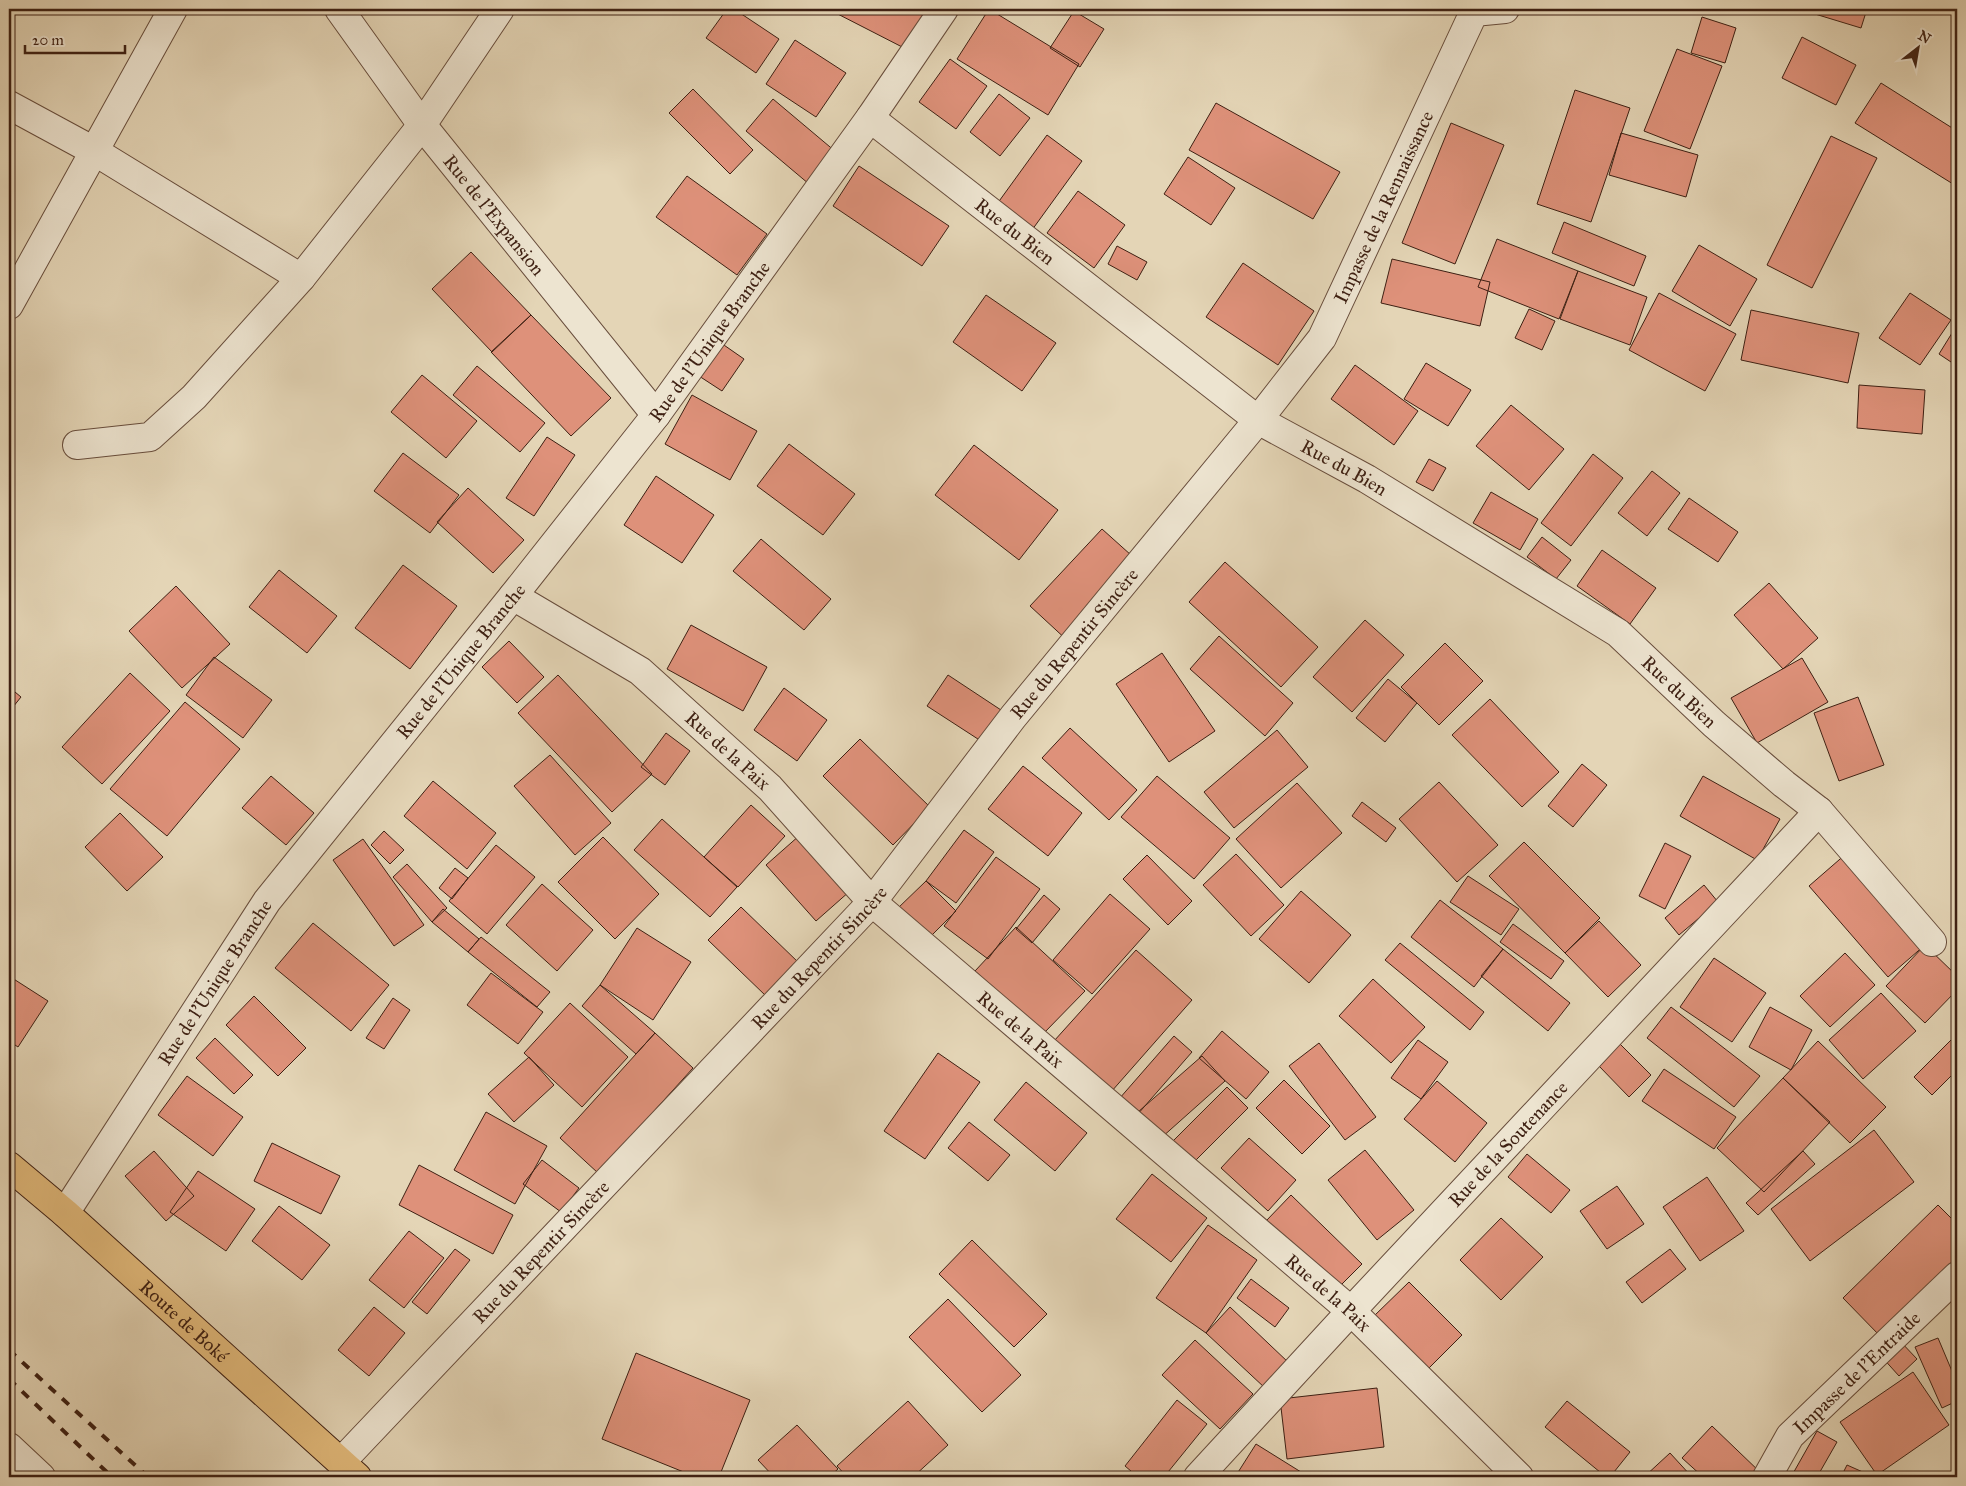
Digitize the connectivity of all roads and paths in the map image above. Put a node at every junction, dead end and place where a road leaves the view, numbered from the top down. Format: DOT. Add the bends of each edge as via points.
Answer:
graph roads {
  1 [pos="173,9"];
  2 [pos="339,9"];
  3 [pos="500,9"];
  4 [pos="944,9"];
  5 [pos="1505,9"];
  6 [pos="9,105"];
  7 [pos="870,118"];
  8 [pos="422,125"];
  9 [pos="94,151"];
  10 [pos="301,278"];
  11 [pos="9,305"];
  12 [pos="656,414"];
  13 [pos="1258,420"];
  14 [pos="77,445"];
  15 [pos="513,596"];
  16 [pos="1819,811"];
  17 [pos="872,902"];
  18 [pos="1932,942"];
  19 [pos="9,1166"];
  20 [pos="65,1213"];
  21 [pos="1957,1276"];
  22 [pos="1350,1311"];
  23 [pos="9,1447"];
  24 [pos="349,1470"];
  25 [pos="41,1477"];
  26 [pos="1198,1477"];
  27 [pos="1519,1477"];
  28 [pos="1767,1477"];
  1 -- 9 [label="street"];
  2 -- 8 [label="street, Rue de l'Expansion"];
  3 -- 8 [label="street"];
  4 -- 7 [label="street, Rue de l'Unique Branche"];
  5 -- 13 [label="street, Impasse de la Rennaissance" via="1474,12 1322,338"];
  6 -- 9 [label="street"];
  7 -- 12 [label="street, Rue de l'Unique Branche"];
  7 -- 13 [label="street, Rue du Bien"];
  8 -- 10 [label="street"];
  8 -- 12 [label="street, Rue de l'Expansion"];
  9 -- 10 [label="street"];
  9 -- 11 [label="street"];
  10 -- 14 [label="street" via="194,397 150,437"];
  12 -- 15 [label="street, Rue de l'Unique Branche"];
  13 -- 16 [label="street, Rue du Bien" via="1367,479 1618,634 1714,724"];
  13 -- 17 [label="street, Rue du Repentir Sincère" via="1012,717"];
  15 -- 17 [label="street, Rue de la Paix" via="640,671 770,788"];
  15 -- 20 [label="street, Rue de l'Unique Branche" via="267,901"];
  16 -- 18 [label="street, Rue du Bien"];
  16 -- 22 [label="street, Rue de la Soutenance"];
  17 -- 22 [label="street, Rue de la Paix"];
  17 -- 24 [label="street, Rue du Repentir Sincère"];
  19 -- 20 [label="main road, Route de Boké"];
  20 -- 24 [label="main road, Route de Boké"];
  21 -- 28 [label="street, Impasse de l'Entraide" via="1790,1436"];
  22 -- 26 [label="street, Rue de la Soutenance"];
  22 -- 27 [label="street, Rue de la Paix"];
  23 -- 25 [label="street"];
}
